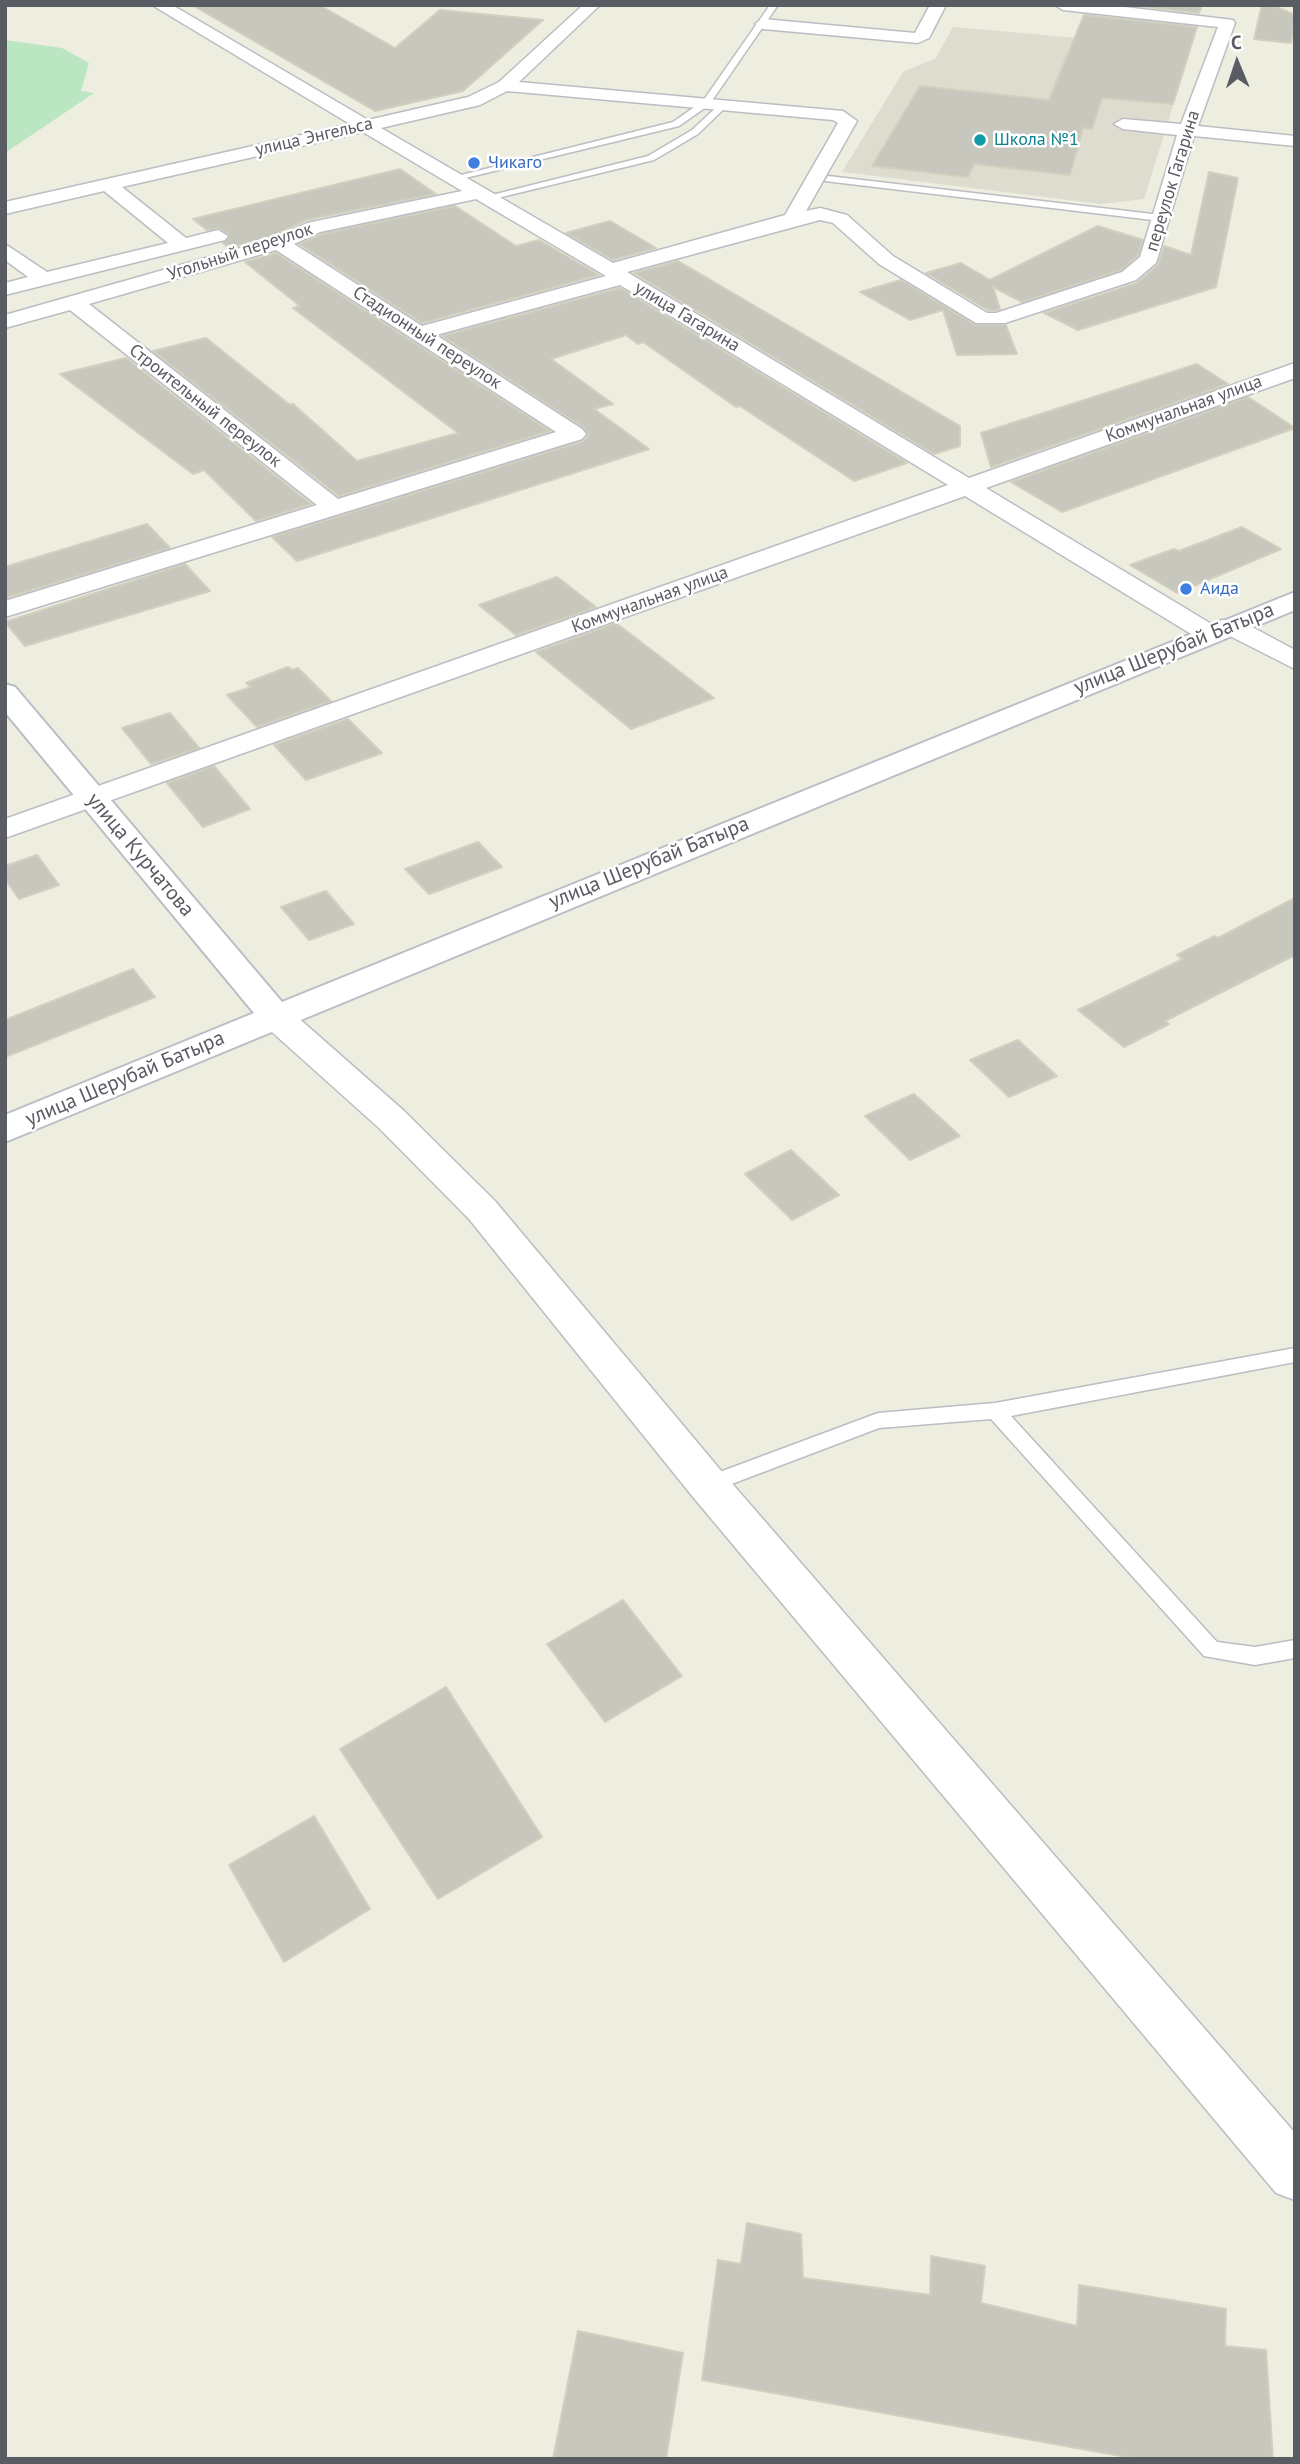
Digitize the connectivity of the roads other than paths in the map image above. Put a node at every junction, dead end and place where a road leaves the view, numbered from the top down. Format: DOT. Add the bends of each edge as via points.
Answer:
graph roads {
  1 [pos="160,5"];
  2 [pos="592,5"];
  3 [pos="774,5"];
  4 [pos="938,5"];
  5 [pos="1063,5"];
  6 [pos="763,24"];
  7 [pos="505,86"];
  8 [pos="715,104"];
  9 [pos="1123,124"];
  10 [pos="365,126"];
  11 [pos="1187,131"];
  12 [pos="1295,141"];
  13 [pos="826,173"];
  14 [pos="453,178"];
  15 [pos="108,185"];
  16 [pos="482,196"];
  17 [pos="5,208"];
  18 [pos="1161,218"];
  19 [pos="792,219"];
  20 [pos="840,219"];
  21 [pos="237,232"];
  22 [pos="279,232"];
  23 [pos="183,245"];
  24 [pos="5,250"];
  25 [pos="616,274"];
  26 [pos="43,279"];
  27 [pos="5,289"];
  28 [pos="75,303"];
  29 [pos="5,322"];
  30 [pos="420,333"];
  31 [pos="1295,370"];
  32 [pos="968,486"];
  33 [pos="335,508"];
  34 [pos="1295,600"];
  35 [pos="5,609"];
  36 [pos="1220,630"];
  37 [pos="1295,662"];
  38 [pos="5,693"];
  39 [pos="93,799"];
  40 [pos="5,829"];
  41 [pos="275,1016"];
  42 [pos="5,1129"];
  43 [pos="1295,1355"];
  44 [pos="995,1411"];
  45 [pos="708,1485"];
  46 [pos="1295,1649"];
  47 [pos="1295,2174"];
  1 -- 10 [label="street, улица Гагарина"];
  2 -- 7 [label="street, улица Энгельса"];
  3 -- 6 [label="lane"];
  4 -- 6 [label="street" via="918,38"];
  5 -- 11 [label="street, переулок Гагарина" via="1227,23"];
  6 -- 8 [label="lane"];
  7 -- 8 [label="street"];
  7 -- 10 [label="street, улица Энгельса" via="474,101"];
  8 -- 13 [label="street" via="846,118"];
  8 -- 14 [label="lane" via="676,124"];
  8 -- 16 [label="lane" via="695,132 651,158"];
  9 -- 11 [label="street"];
  10 -- 14 [label="street, улица Гагарина"];
  10 -- 15 [label="street, улица Энгельса"];
  11 -- 12 [label="street"];
  11 -- 18 [label="street, переулок Гагарина"];
  13 -- 18 [label="lane"];
  13 -- 19 [label="street"];
  13 -- 20 [label="street"];
  14 -- 16 [label="street, улица Гагарина"];
  14 -- 22 [label="street"];
  15 -- 17 [label="street, улица Энгельса"];
  15 -- 23 [label="street"];
  16 -- 22 [label="street, Угольный переулок"];
  16 -- 25 [label="street, улица Гагарина"];
  18 -- 20 [label="street, переулок Гагарина" via="1149,259 1129,276 998,319 983,318 886,260"];
  19 -- 20 [label="street" via="820,214"];
  19 -- 25 [label="street"];
  21 -- 23 [label="street"];
  22 -- 28 [label="street, Угольный переулок"];
  22 -- 30 [label="street, Стадионный переулок"];
  23 -- 26 [label="street"];
  24 -- 26 [label="street"];
  25 -- 30 [label="street"];
  25 -- 32 [label="street, улица Гагарина"];
  26 -- 27 [label="street"];
  28 -- 29 [label="street, Угольный переулок"];
  28 -- 33 [label="street, Строительный переулок"];
  30 -- 33 [label="street, Стадионный переулок" via="574,435"];
  31 -- 32 [label="street, Коммунальная улица"];
  32 -- 36 [label="street, улица Гагарина"];
  32 -- 39 [label="street, Коммунальная улица"];
  33 -- 35 [label="street"];
  34 -- 36 [label="street, улица Шерубай Батыра"];
  36 -- 37 [label="street, улица Гагарина"];
  36 -- 41 [label="street, улица Шерубай Батыра"];
  38 -- 39 [label="street, улица Курчатова"];
  39 -- 40 [label="street, Коммунальная улица"];
  39 -- 41 [label="street, улица Курчатова"];
  41 -- 42 [label="street, улица Шерубай Батыра"];
  41 -- 45 [label="street" via="391,1119 482,1210"];
  43 -- 44 [label="lane"];
  44 -- 45 [label="lane" via="878,1421"];
  44 -- 46 [label="lane" via="1211,1650 1255,1656"];
  45 -- 47 [label="street"];
}
